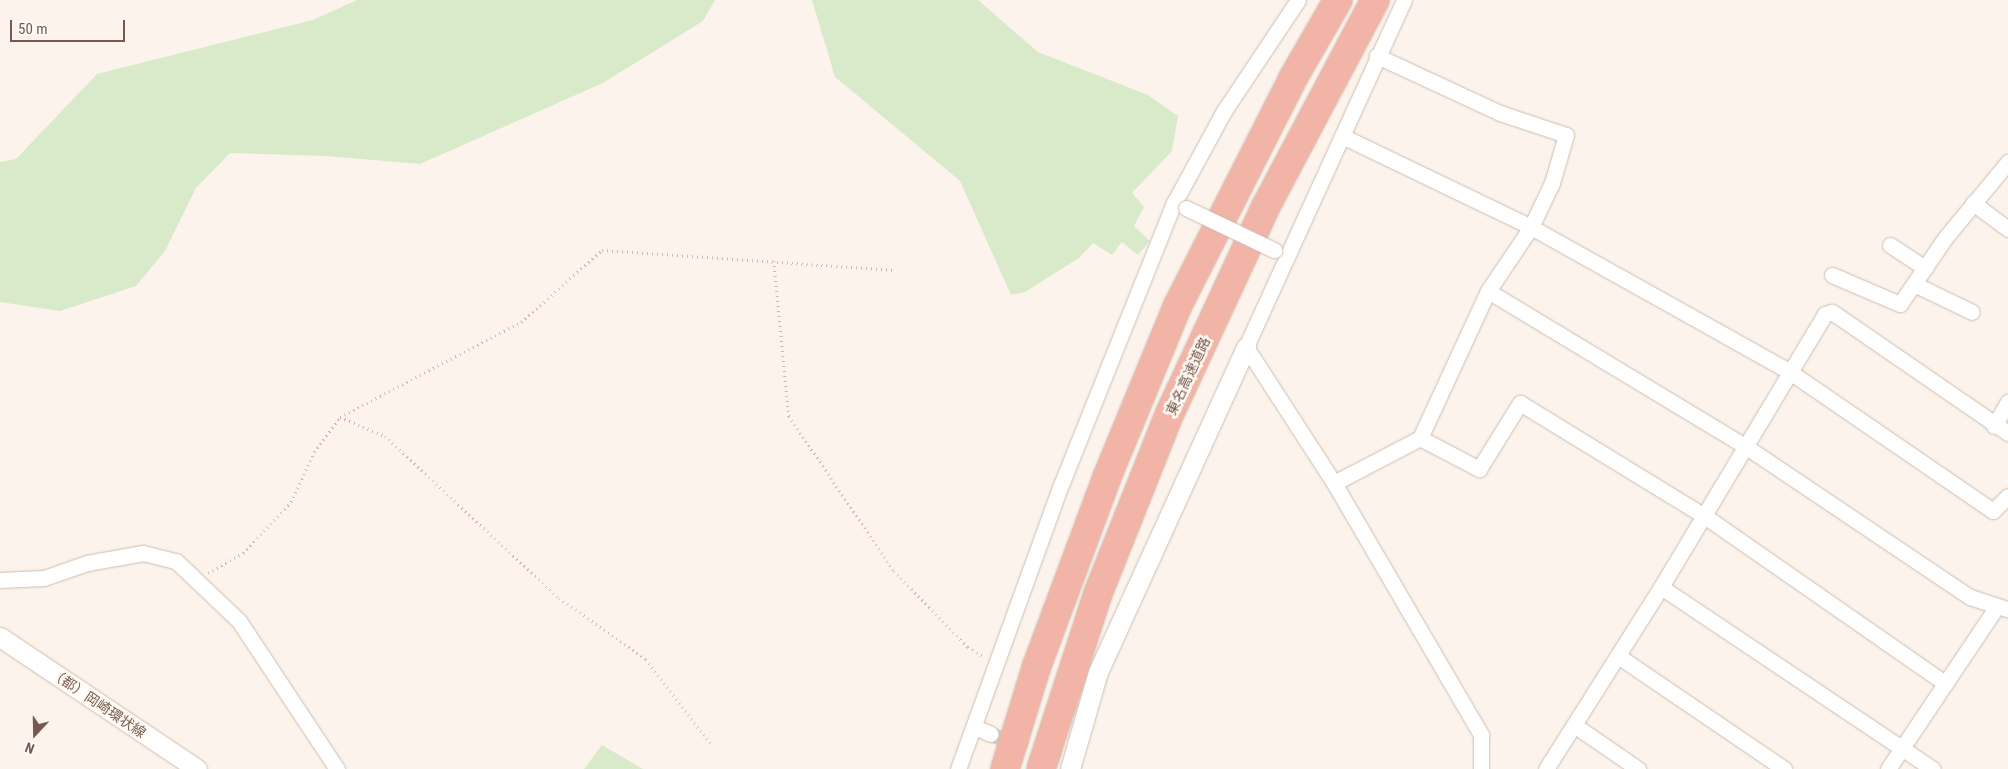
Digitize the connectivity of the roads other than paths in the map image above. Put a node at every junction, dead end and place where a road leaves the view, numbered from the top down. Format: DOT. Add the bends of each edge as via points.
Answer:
graph roads {
  1 [pos="1298,0"];
  2 [pos="1338,0"];
  3 [pos="1375,0"];
  4 [pos="1404,0"];
  5 [pos="1377,56"];
  6 [pos="1342,136"];
  7 [pos="2008,162"];
  8 [pos="1973,203"];
  9 [pos="1180,206"];
  10 [pos="1531,227"];
  11 [pos="2008,229"];
  12 [pos="1890,246"];
  13 [pos="1288,258"];
  14 [pos="1925,268"];
  15 [pos="1832,275"];
  16 [pos="1914,284"];
  17 [pos="1488,291"];
  18 [pos="1972,312"];
  19 [pos="1246,348"];
  20 [pos="1790,372"];
  21 [pos="2008,402"];
  22 [pos="2001,430"];
  23 [pos="1420,438"];
  24 [pos="1745,446"];
  25 [pos="1334,482"];
  26 [pos="2008,496"];
  27 [pos="1703,515"];
  28 [pos="0,580"];
  29 [pos="1661,587"];
  30 [pos="2002,608"];
  31 [pos="0,637"];
  32 [pos="1618,656"];
  33 [pos="1945,683"];
  34 [pos="1574,725"];
  35 [pos="975,727"];
  36 [pos="991,734"];
  37 [pos="1900,750"];
  38 [pos="1063,767"];
  39 [pos="197,769"];
  40 [pos="337,769"];
  41 [pos="958,769"];
  42 [pos="1005,769"];
  43 [pos="1481,769"];
  44 [pos="1546,769"];
  45 [pos="1638,769"];
  46 [pos="1784,769"];
  47 [pos="1888,769"];
  48 [pos="1933,769"];
  1 -- 9 [label="street" via="1224,111"];
  2 -- 42 [label="highway" via="1293,78 1178,305 1108,477 1043,650"];
  3 -- 38 [label="highway, 東名高速道路" via="1265,208 1170,412 1099,591"];
  4 -- 5 [label="street"];
  5 -- 6 [label="street"];
  5 -- 10 [label="street" via="1500,113 1566,135 1552,183"];
  6 -- 10 [label="street"];
  6 -- 13 [label="street"];
  7 -- 8 [label="street"];
  8 -- 11 [label="street"];
  8 -- 14 [label="street"];
  9 -- 13 [label="street, bridge"];
  9 -- 35 [label="street" via="1060,485"];
  10 -- 17 [label="street"];
  10 -- 20 [label="street"];
  12 -- 14 [label="street"];
  13 -- 19 [label="street"];
  14 -- 16 [label="street"];
  15 -- 16 [label="street" via="1900,304"];
  16 -- 18 [label="street"];
  17 -- 23 [label="street"];
  17 -- 24 [label="street"];
  19 -- 25 [label="street"];
  19 -- 38 [label="street" via="1098,672"];
  20 -- 22 [label="street" via="1825,314 1832,312"];
  20 -- 24 [label="street"];
  20 -- 26 [label="street" via="1993,511"];
  21 -- 22 [label="street"];
  23 -- 25 [label="street"];
  23 -- 27 [label="street" via="1479,469 1520,403"];
  24 -- 27 [label="street"];
  24 -- 30 [label="street" via="1970,597"];
  25 -- 43 [label="street" via="1480,735"];
  27 -- 29 [label="street"];
  27 -- 33 [label="street"];
  28 -- 40 [label="street" via="44,578 87,563 143,553 176,561 239,621"];
  29 -- 32 [label="street"];
  29 -- 37 [label="street"];
  30 -- 33 [label="street"];
  31 -- 39 [label="street, （都）岡崎環状線"];
  32 -- 34 [label="street"];
  32 -- 46 [label="street"];
  33 -- 37 [label="street"];
  34 -- 44 [label="street"];
  34 -- 45 [label="street"];
  35 -- 36 [label="street"];
  35 -- 41 [label="street"];
  37 -- 47 [label="street"];
  37 -- 48 [label="street"];
}
